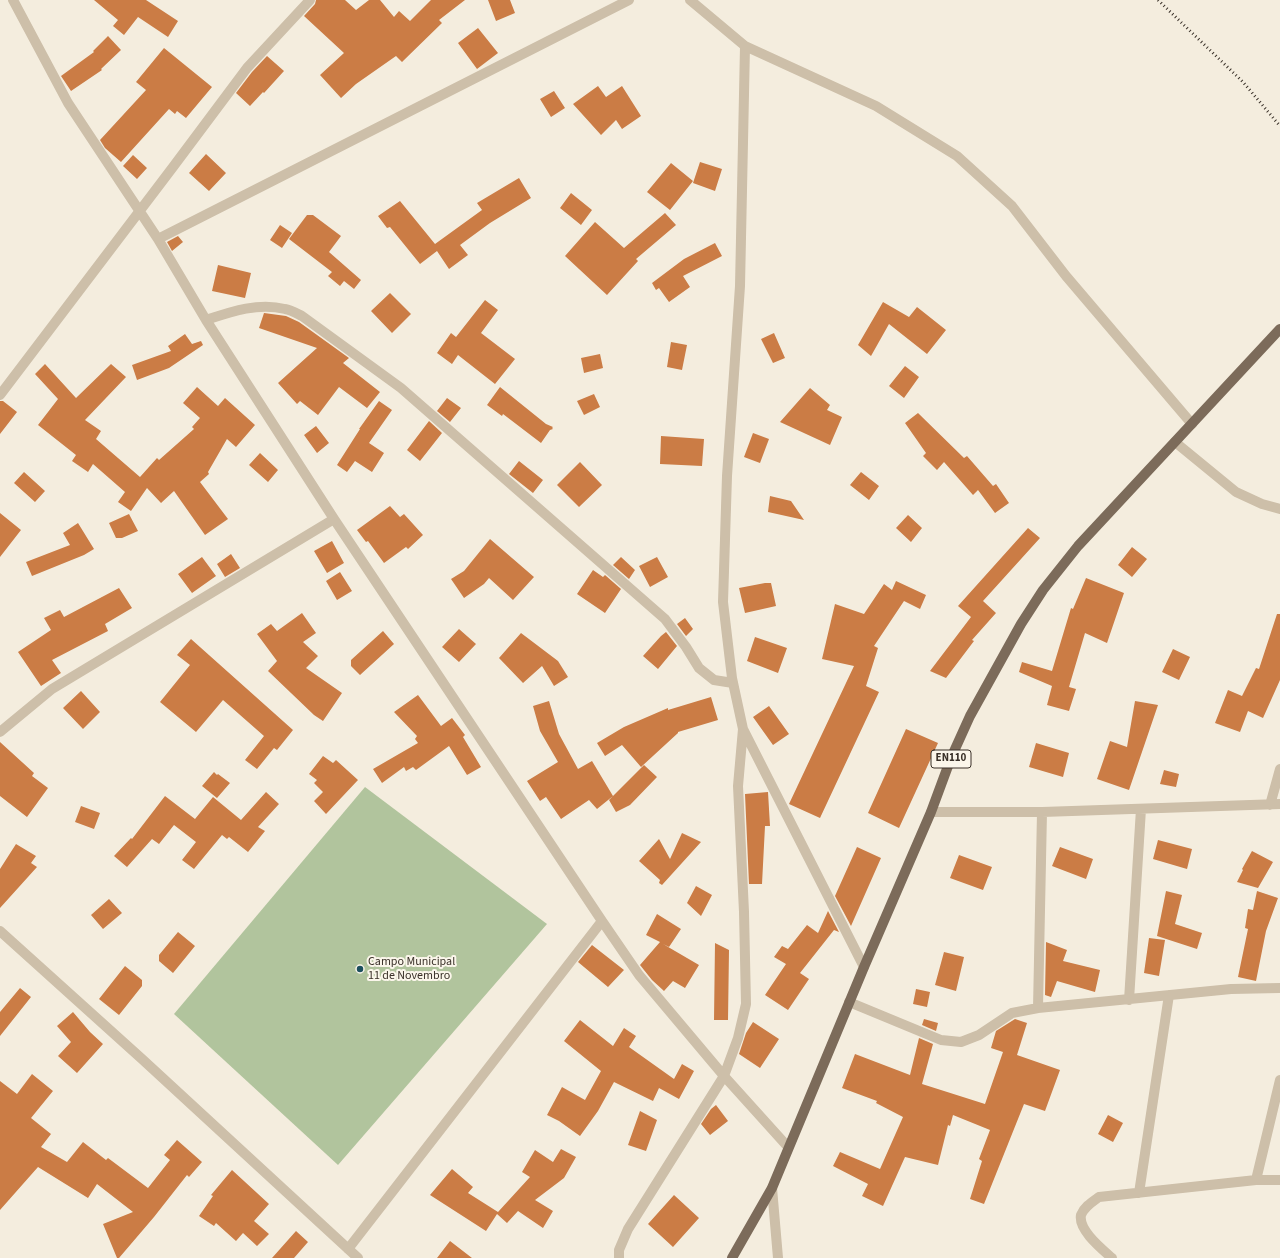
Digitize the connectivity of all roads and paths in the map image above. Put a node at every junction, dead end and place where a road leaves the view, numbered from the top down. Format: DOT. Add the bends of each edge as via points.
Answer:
graph roads {
  1 [pos="13,0"];
  2 [pos="310,0"];
  3 [pos="629,0"];
  4 [pos="690,0"];
  5 [pos="745,46"];
  6 [pos="140,211"];
  7 [pos="158,239"];
  8 [pos="206,320"];
  9 [pos="1280,328"];
  10 [pos="0,395"];
  11 [pos="1192,424"];
  12 [pos="1175,442"];
  13 [pos="1280,509"];
  14 [pos="334,519"];
  15 [pos="733,683"];
  16 [pos="743,729"];
  17 [pos="0,732"];
  18 [pos="1280,769"];
  19 [pos="1275,804"];
  20 [pos="1141,809"];
  21 [pos="931,812"];
  22 [pos="1042,812"];
  23 [pos="602,921"];
  24 [pos="0,931"];
  25 [pos="864,967"];
  26 [pos="1280,988"];
  27 [pos="1169,995"];
  28 [pos="1128,1000"];
  29 [pos="849,1002"];
  30 [pos="1038,1008"];
  31 [pos="724,1076"];
  32 [pos="1280,1080"];
  33 [pos="788,1147"];
  34 [pos="1256,1180"];
  35 [pos="1280,1180"];
  36 [pos="772,1188"];
  37 [pos="1139,1193"];
  38 [pos="348,1249"];
  39 [pos="358,1258"];
  40 [pos="619,1258"];
  41 [pos="732,1258"];
  42 [pos="778,1258"];
  43 [pos="1112,1258"];
  1 -- 6 [label="street" via="68,103"];
  2 -- 6 [label="street" via="247,68"];
  3 -- 7 [label="street"];
  4 -- 5 [label="street"];
  5 -- 11 [label="street" via="876,106 957,156 1012,206 1066,276"];
  5 -- 15 [label="street" via="740,286 727,476 723,602"];
  6 -- 7 [label="street"];
  6 -- 10 [label="street"];
  7 -- 8 [label="street"];
  8 -- 14 [label="street"];
  8 -- 15 [label="street" via="262,306 285,309 302,316 402,388 653,609 665,620 699,668 714,680"];
  9 -- 11 [label="main road, EN110"];
  11 -- 12 [label="main road, EN110"];
  12 -- 13 [label="street" via="1236,492"];
  12 -- 21 [label="main road, EN110" via="1078,546 1043,590 970,716"];
  14 -- 17 [label="street" via="52,689"];
  14 -- 23 [label="street"];
  15 -- 16 [label="street"];
  16 -- 25 [label="street"];
  16 -- 31 [label="street" via="738,786 746,1004 738,1038"];
  18 -- 19 [label="street"];
  19 -- 20 [label="street"];
  20 -- 22 [label="street"];
  20 -- 28 [label="street"];
  21 -- 22 [label="street"];
  21 -- 25 [label="main road, EN110"];
  22 -- 30 [label="street"];
  23 -- 31 [label="street" via="639,975"];
  23 -- 38 [label="street"];
  24 -- 38 [label="street"];
  25 -- 29 [label="main road, EN110"];
  26 -- 27 [label="street" via="1232,989"];
  27 -- 28 [label="street"];
  27 -- 37 [label="street"];
  28 -- 30 [label="street"];
  29 -- 30 [label="street" via="941,1040 961,1042 979,1035 1012,1013"];
  29 -- 33 [label="main road, EN110"];
  31 -- 33 [label="street"];
  31 -- 40 [label="street" via="628,1230 619,1250"];
  32 -- 34 [label="street"];
  33 -- 36 [label="main road, EN110"];
  34 -- 35 [label="street"];
  34 -- 37 [label="street"];
  36 -- 41 [label="main road, EN110"];
  36 -- 42 [label="street"];
  37 -- 43 [label="street" via="1099,1197 1088,1205 1081,1215 1082,1225 1090,1237"];
  38 -- 39 [label="street"];
}
